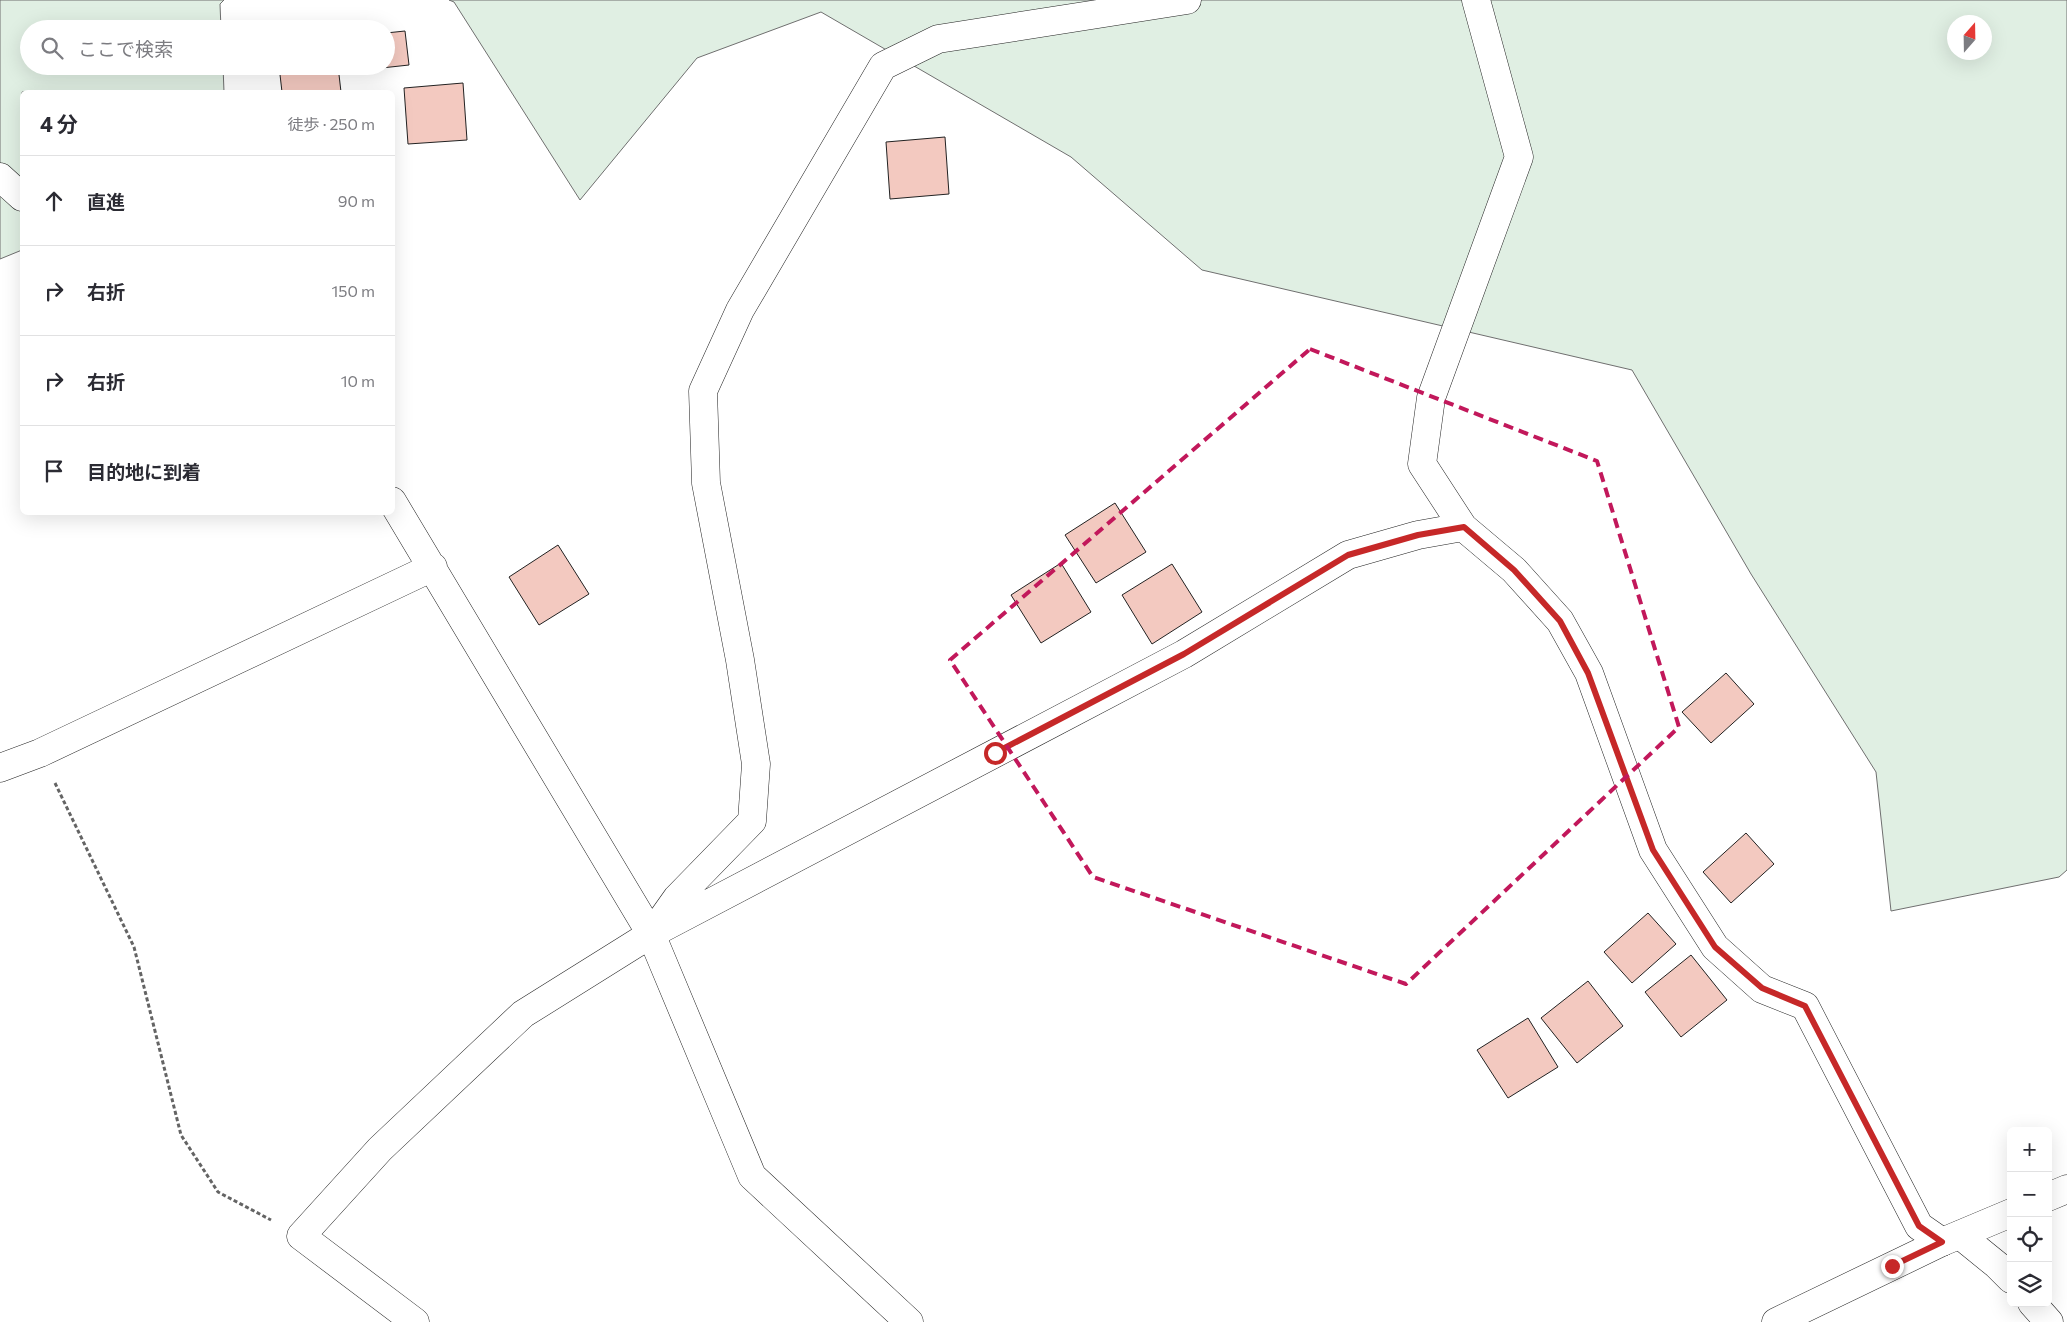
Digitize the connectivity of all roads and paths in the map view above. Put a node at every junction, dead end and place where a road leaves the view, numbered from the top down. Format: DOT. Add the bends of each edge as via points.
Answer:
graph roads {
  1 [pos="1187,0"];
  2 [pos="1476,0"];
  3 [pos="0,177"];
  4 [pos="20,195"];
  5 [pos="395,506"];
  6 [pos="1464,527"];
  7 [pos="433,567"];
  8 [pos="40,753"];
  9 [pos="0,768"];
  10 [pos="651,934"];
  11 [pos="2067,1190"];
  12 [pos="2052,1196"];
  13 [pos="2007,1215"];
  14 [pos="301,1236"];
  15 [pos="1951,1238"];
  16 [pos="2007,1275"];
  17 [pos="2036,1307"];
  18 [pos="415,1322"];
  19 [pos="909,1322"];
  20 [pos="1776,1322"];
  21 [pos="2049,1322"];
  1 -- 10 [label="street" via="938,39 883,66 740,310 703,391 706,483 756,764 752,822 677,898"];
  2 -- 6 [label="street" via="1519,157 1431,398 1422,464"];
  3 -- 4 [label="street"];
  5 -- 7 [label="street"];
  6 -- 10 [label="street" via="1418,535 1348,555 1184,654"];
  6 -- 15 [label="street" via="1514,570 1560,621 1588,673 1653,850 1715,947 1762,988 1805,1006 1919,1226"];
  7 -- 8 [label="street"];
  7 -- 10 [label="street"];
  8 -- 9 [label="street"];
  8 -- 14 [label="path" via="134,947 181,1135 218,1192"];
  10 -- 14 [label="street" via="523,1014 380,1148"];
  10 -- 19 [label="street" via="752,1176"];
  11 -- 12 [label="street"];
  13 -- 15 [label="street"];
  14 -- 18 [label="street"];
  15 -- 16 [label="street" via="1998,1264"];
  15 -- 20 [label="street"];
  17 -- 21 [label="street"];
}
